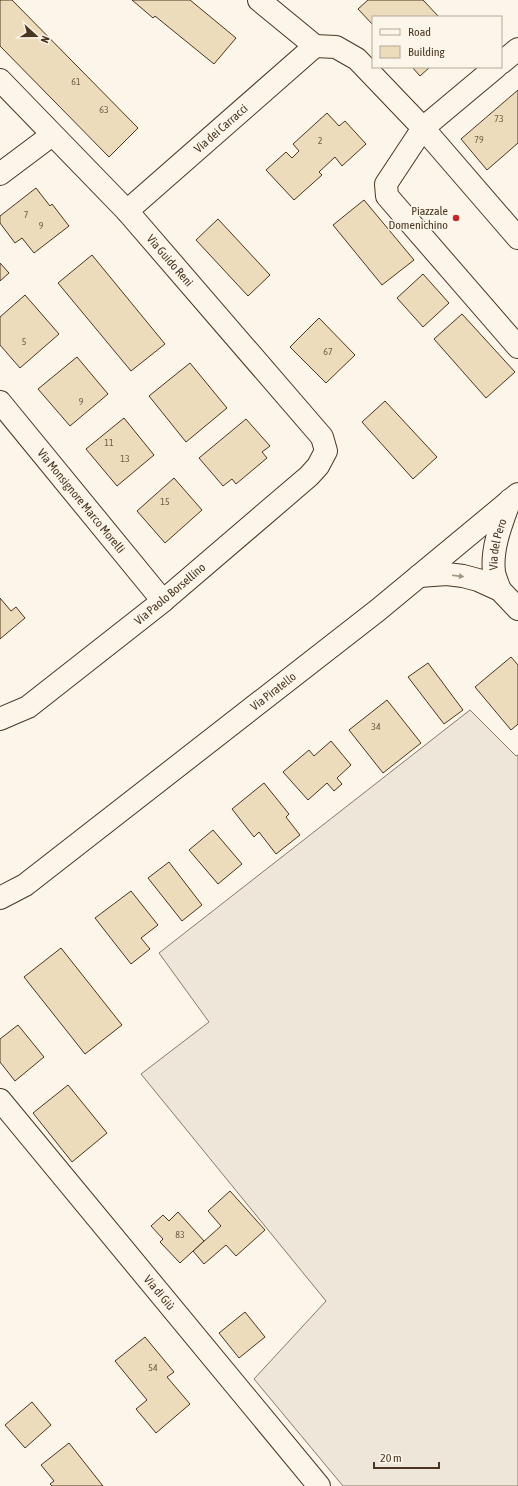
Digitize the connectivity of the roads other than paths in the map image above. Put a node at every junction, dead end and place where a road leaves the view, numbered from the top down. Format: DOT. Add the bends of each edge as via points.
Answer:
graph roads {
  1 [pos="259,0"];
  2 [pos="315,46"];
  3 [pos="518,49"];
  4 [pos="502,62"];
  5 [pos="495,68"];
  6 [pos="0,80"];
  7 [pos="423,128"];
  8 [pos="52,135"];
  9 [pos="0,174"];
  10 [pos="127,211"];
  11 [pos="518,238"];
  12 [pos="518,347"];
  13 [pos="0,402"];
  14 [pos="326,451"];
  15 [pos="514,497"];
  16 [pos="420,576"];
  17 [pos="500,590"];
  18 [pos="163,601"];
  19 [pos="518,609"];
  20 [pos="0,719"];
  21 [pos="25,884"];
  22 [pos="0,898"];
  23 [pos="0,913"];
  24 [pos="0,1100"];
  25 [pos="319,1486"];
  1 -- 2 [label="street"];
  2 -- 7 [label="street" via="336,47 357,59"];
  2 -- 10 [label="street, Via dei Carracci"];
  3 -- 4 [label="street"];
  5 -- 7 [label="street"];
  6 -- 8 [label="street, Via Guido Reni"];
  7 -- 11 [label="street"];
  7 -- 12 [label="street" via="386,184 387,196"];
  8 -- 9 [label="street"];
  8 -- 10 [label="street, Via Guido Reni"];
  10 -- 14 [label="street, Via Guido Reni" via="322,437"];
  13 -- 18 [label="street, Via Monsignore Marco Morelli"];
  14 -- 18 [label="street, Via Paolo Borsellino" via="309,476"];
  15 -- 16 [label="street, Via Piratello"];
  15 -- 17 [label="street, Via del Pero" via="503,519 494,552 494,572"];
  16 -- 17 [label="street, Via del Pero, one-way" via="463,576"];
  16 -- 21 [label="street, Via Piratello"];
  17 -- 19 [label="street, Via del Pero"];
  18 -- 20 [label="street, Via Paolo Borsellino" via="28,707"];
  21 -- 22 [label="street, Via Piratello"];
  21 -- 23 [label="street, Via Piratello"];
  24 -- 25 [label="street, Via di Giù"];
}
